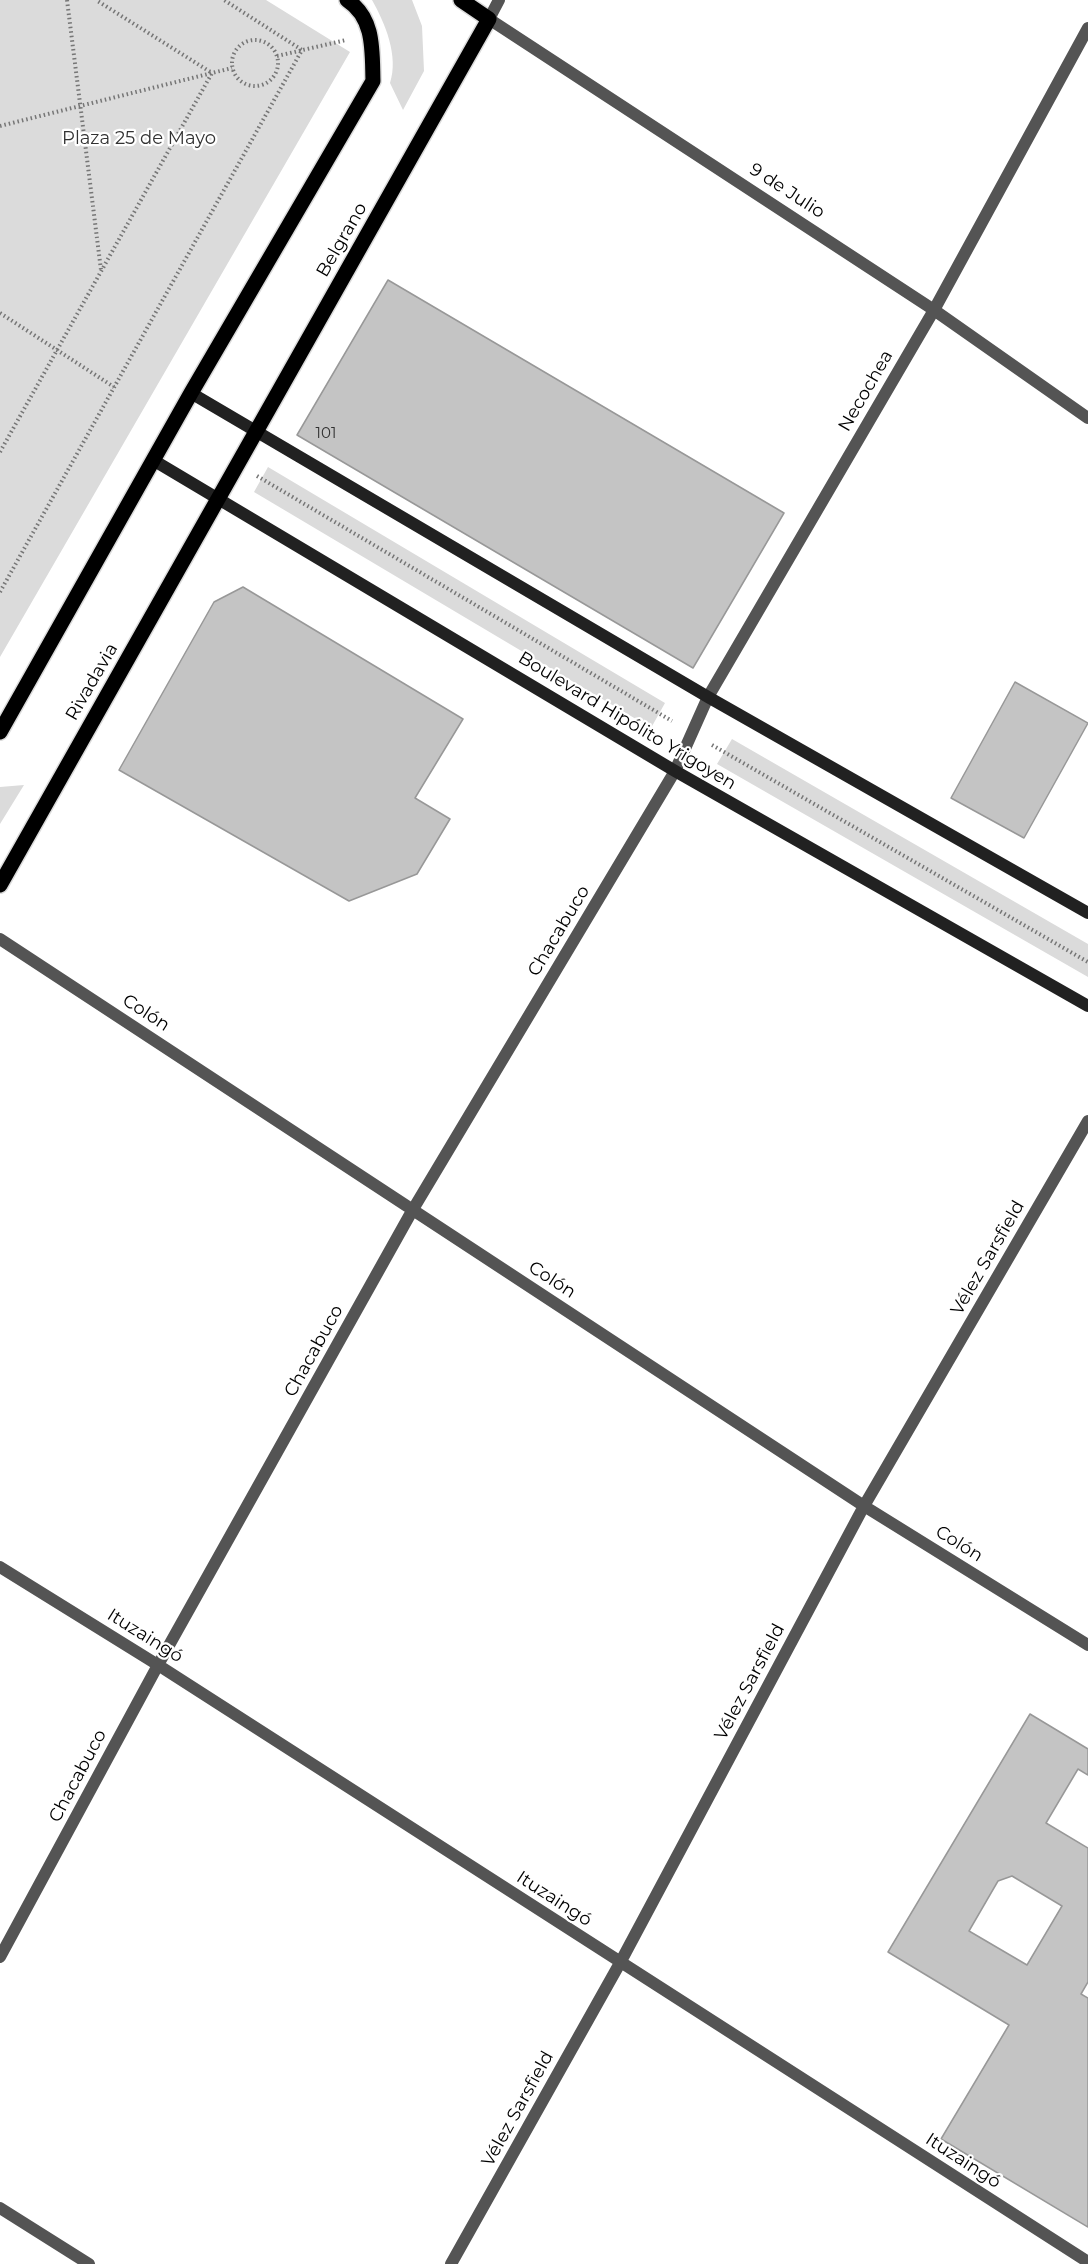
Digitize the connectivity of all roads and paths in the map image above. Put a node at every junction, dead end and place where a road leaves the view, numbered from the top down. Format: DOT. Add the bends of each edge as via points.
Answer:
graph roads {
  1 [pos="67,0"];
  2 [pos="96,0"];
  3 [pos="224,0"];
  4 [pos="347,0"];
  5 [pos="461,0"];
  6 [pos="499,0"];
  7 [pos="489,19"];
  8 [pos="1088,28"];
  9 [pos="372,34"];
  10 [pos="302,50"];
  11 [pos="277,56"];
  12 [pos="232,68"];
  13 [pos="212,73"];
  14 [pos="80,106"];
  15 [pos="0,126"];
  16 [pos="102,271"];
  17 [pos="934,310"];
  18 [pos="0,312"];
  19 [pos="57,350"];
  20 [pos="114,387"];
  21 [pos="191,393"];
  22 [pos="1088,418"];
  23 [pos="255,431"];
  24 [pos="0,452"];
  25 [pos="153,460"];
  26 [pos="237,465"];
  27 [pos="219,499"];
  28 [pos="0,592"];
  29 [pos="708,698"];
  30 [pos="0,732"];
  31 [pos="693,734"];
  32 [pos="675,771"];
  33 [pos="0,885"];
  34 [pos="1088,913"];
  35 [pos="0,939"];
  36 [pos="1088,962"];
  37 [pos="1088,1006"];
  38 [pos="1088,1122"];
  39 [pos="412,1211"];
  40 [pos="864,1506"];
  41 [pos="0,1567"];
  42 [pos="1088,1645"];
  43 [pos="158,1665"];
  44 [pos="0,1957"];
  45 [pos="620,1963"];
  46 [pos="0,2208"];
  47 [pos="1088,2262"];
  48 [pos="89,2264"];
  49 [pos="451,2264"];
  1 -- 14 [label="path"];
  2 -- 13 [label="path"];
  3 -- 10 [label="path"];
  4 -- 9 [label="main road" via="355,5"];
  5 -- 7 [label="main road, 9 de Julio"];
  6 -- 7 [label="street, Belgrano"];
  7 -- 17 [label="street, 9 de Julio"];
  7 -- 23 [label="main road, Belgrano"];
  8 -- 17 [label="street, Necochea"];
  9 -- 10 [label="path"];
  9 -- 21 [label="main road" via="373,81"];
  10 -- 11 [label="path"];
  10 -- 20 [label="path"];
  11 -- 12 [label="path" via="265,42 249,40 233,54"];
  11 -- 12 [label="path" via="274,76 261,85 240,81"];
  12 -- 13 [label="path"];
  13 -- 14 [label="path"];
  13 -- 16 [label="path"];
  14 -- 15 [label="path"];
  14 -- 16 [label="path"];
  16 -- 19 [label="path"];
  17 -- 22 [label="street, 9 de Julio"];
  17 -- 29 [label="street, Necochea"];
  18 -- 19 [label="path"];
  19 -- 20 [label="path"];
  19 -- 24 [label="path"];
  20 -- 28 [label="path"];
  21 -- 23 [label="main road"];
  21 -- 25 [label="main road"];
  23 -- 26 [label="main road, Belgrano"];
  23 -- 29 [label="main road"];
  25 -- 27 [label="main road, Boulevard Hipólito Yrigoyen"];
  25 -- 30 [label="main road"];
  26 -- 27 [label="main road, Belgrano"];
  26 -- 31 [label="path"];
  27 -- 32 [label="main road, Boulevard Hipólito Yrigoyen"];
  27 -- 33 [label="main road, Rivadavia"];
  29 -- 31 [label="street, Necochea"];
  29 -- 34 [label="main road"];
  31 -- 32 [label="street, Necochea"];
  31 -- 36 [label="path"];
  32 -- 37 [label="main road, Boulevard Hipólito Yrigoyen"];
  32 -- 39 [label="street, Chacabuco"];
  35 -- 39 [label="street, Colón"];
  38 -- 40 [label="street, Vélez Sarsfield"];
  39 -- 40 [label="street, Colón"];
  39 -- 43 [label="street, Chacabuco"];
  40 -- 42 [label="street, Colón"];
  40 -- 45 [label="street, Vélez Sarsfield"];
  41 -- 43 [label="street, Ituzaingó"];
  43 -- 44 [label="street, Chacabuco"];
  43 -- 45 [label="street, Ituzaingó"];
  45 -- 47 [label="street, Ituzaingó"];
  45 -- 49 [label="street, Vélez Sarsfield"];
  46 -- 48 [label="street"];
}
